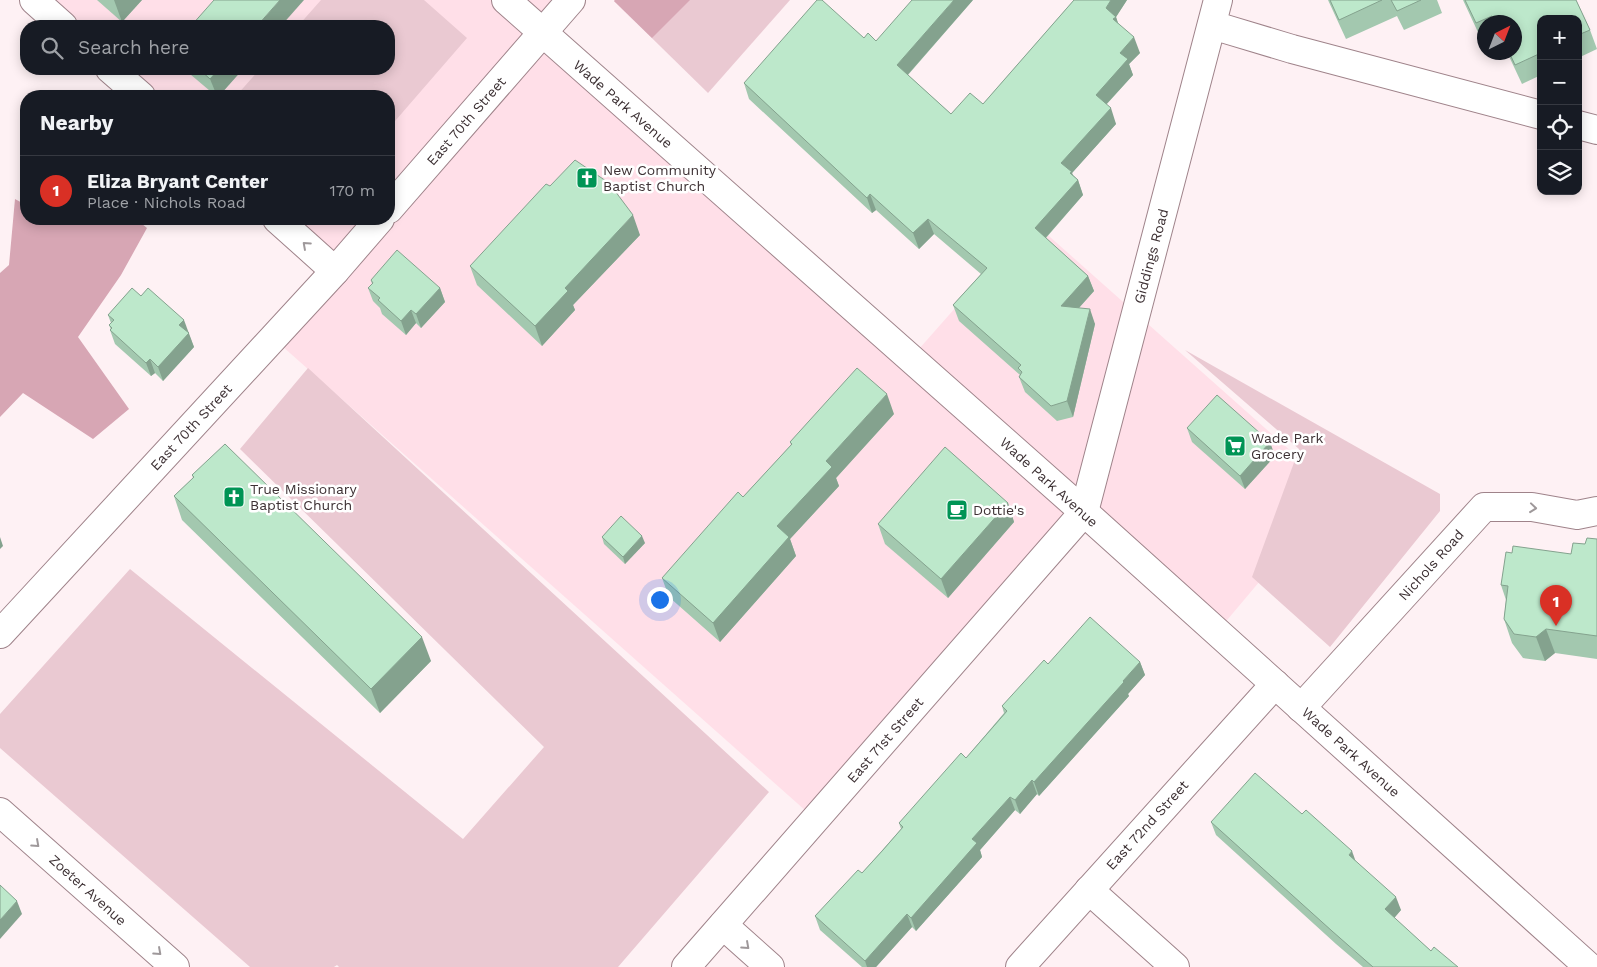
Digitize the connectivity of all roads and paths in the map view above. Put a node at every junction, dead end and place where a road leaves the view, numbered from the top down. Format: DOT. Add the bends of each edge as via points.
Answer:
graph roads {
  1 [pos="34,0"];
  2 [pos="506,0"];
  3 [pos="571,0"];
  4 [pos="1215,12"];
  5 [pos="56,20"];
  6 [pos="542,32"];
  7 [pos="117,75"];
  8 [pos="134,90"];
  9 [pos="1537,114"];
  10 [pos="1582,126"];
  11 [pos="1597,130"];
  12 [pos="395,201"];
  13 [pos="284,225"];
  14 [pos="375,225"];
  15 [pos="334,270"];
  16 [pos="1597,511"];
  17 [pos="1084,512"];
  18 [pos="0,634"];
  19 [pos="1275,684"];
  20 [pos="1301,708"];
  21 [pos="0,812"];
  22 [pos="1089,890"];
  23 [pos="723,924"];
  24 [pos="175,967"];
  25 [pos="686,967"];
  26 [pos="770,967"];
  27 [pos="1020,967"];
  28 [pos="1176,967"];
  29 [pos="1589,967"];
  1 -- 5 [label="street"];
  2 -- 6 [label="street, Wade Park Avenue"];
  3 -- 6 [label="street, East 70th Street"];
  4 -- 9 [label="street" via="1292,49"];
  4 -- 17 [label="street, Giddings Road"];
  6 -- 12 [label="street, East 70th Street"];
  6 -- 17 [label="street, Wade Park Avenue"];
  7 -- 8 [label="street"];
  10 -- 11 [label="street"];
  15 -- 13 [label="street, one-way"];
  14 -- 15 [label="street, East 70th Street"];
  15 -- 18 [label="street, East 70th Street"];
  20 -- 16 [label="street, Nichols Road, one-way" via="1484,507 1532,507 1577,515"];
  17 -- 19 [label="street, Wade Park Avenue"];
  17 -- 23 [label="street, East 71st Street"];
  19 -- 20 [label="street, Wade Park Avenue"];
  19 -- 22 [label="street, East 72nd Street"];
  20 -- 29 [label="street, Wade Park Avenue"];
  21 -- 24 [label="street, Zoeter Avenue, one-way"];
  22 -- 27 [label="street, East 72nd Street"];
  22 -- 28 [label="street"];
  23 -- 25 [label="street, East 71st Street"];
  23 -- 26 [label="street, one-way"];
}
